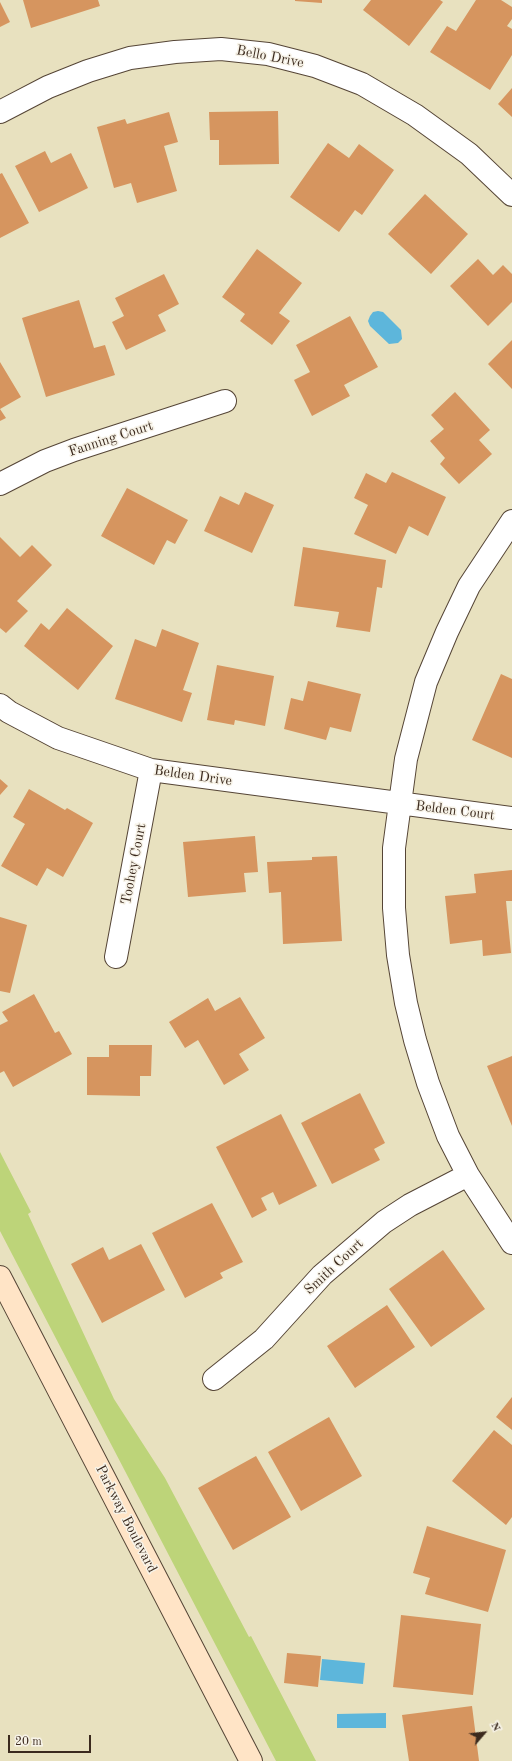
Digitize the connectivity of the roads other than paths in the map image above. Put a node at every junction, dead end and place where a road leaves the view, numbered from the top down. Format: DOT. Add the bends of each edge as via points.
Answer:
graph roads {
  1 [pos="0,112"];
  2 [pos="512,195"];
  3 [pos="225,401"];
  4 [pos="0,484"];
  5 [pos="512,520"];
  6 [pos="0,705"];
  7 [pos="151,770"];
  8 [pos="398,804"];
  9 [pos="512,818"];
  10 [pos="116,957"];
  11 [pos="468,1175"];
  12 [pos="512,1243"];
  13 [pos="0,1277"];
  14 [pos="214,1380"];
  15 [pos="251,1761"];
  1 -- 2 [label="street, Bello Drive" via="88,71 130,58 221,49 268,54 315,66 362,84 415,115 468,154"];
  3 -- 4 [label="street, Fanning Court" via="74,450 45,461"];
  5 -- 8 [label="street" via="469,586 446,632 426,682 406,759"];
  6 -- 7 [label="street, Belden Drive" via="58,738"];
  7 -- 8 [label="street, Belden Drive"];
  7 -- 10 [label="street, Toohey Court"];
  8 -- 9 [label="street, Belden Court"];
  8 -- 11 [label="street" via="394,848 394,908 406,1003 428,1083 448,1136"];
  11 -- 12 [label="street"];
  11 -- 14 [label="street, Smith Court" via="410,1205 384,1222 322,1275 264,1339"];
  13 -- 15 [label="street, Parkway Boulevard"];
}
